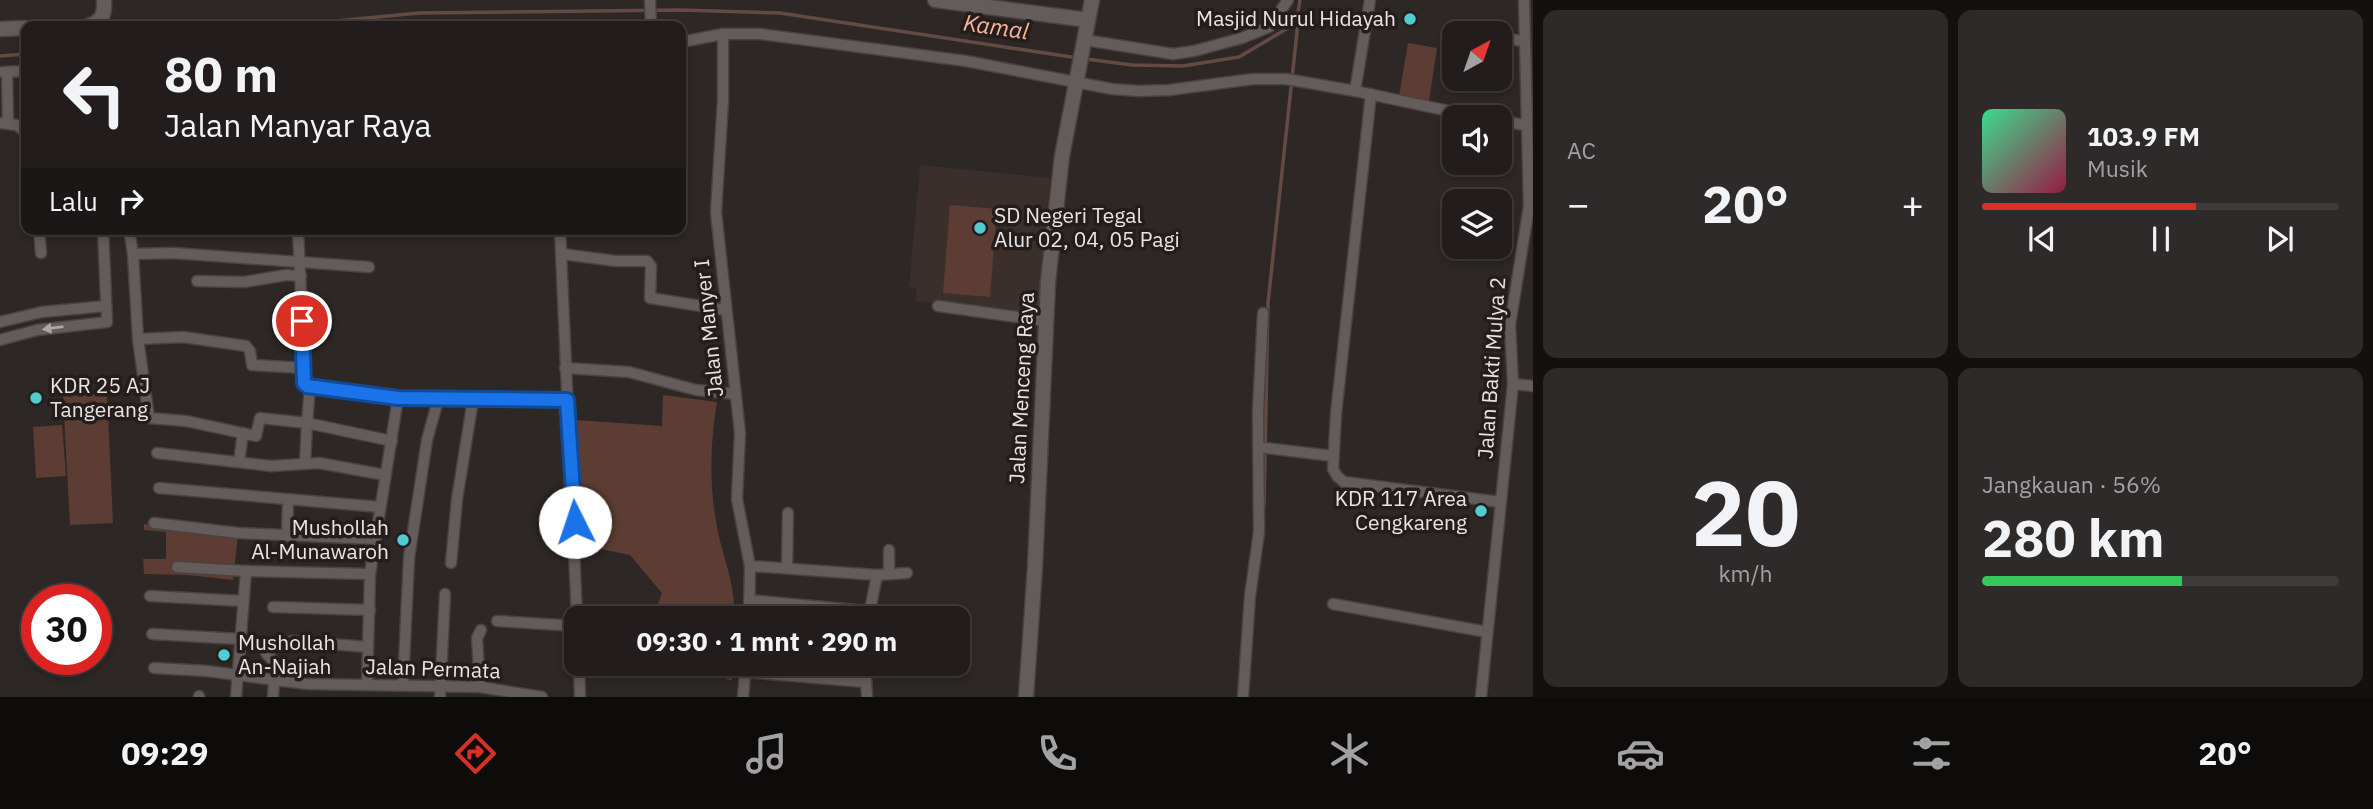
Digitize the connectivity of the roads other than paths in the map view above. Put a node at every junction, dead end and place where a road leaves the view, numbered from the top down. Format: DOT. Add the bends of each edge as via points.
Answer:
graph roads {
  1 [pos="104,0"];
  2 [pos="650,0"];
  3 [pos="935,0"];
  4 [pos="1092,0"];
  5 [pos="1288,0"];
  6 [pos="1370,0"];
  7 [pos="1524,0"];
  8 [pos="1088,20"];
  9 [pos="105,21"];
  10 [pos="650,21"];
  11 [pos="21,28"];
  12 [pos="0,29"];
  13 [pos="723,34"];
  14 [pos="1512,40"];
  15 [pos="686,41"];
  16 [pos="1524,41"];
  17 [pos="1084,44"];
  18 [pos="4,72"];
  19 [pos="1078,76"];
  20 [pos="1355,91"];
  21 [pos="1371,94"];
  22 [pos="1442,109"];
  23 [pos="4,123"];
  24 [pos="1512,123"];
  25 [pos="1525,125"];
  26 [pos="21,129"];
  27 [pos="1531,206"];
  28 [pos="40,235"];
  29 [pos="103,235"];
  30 [pos="130,235"];
  31 [pos="298,235"];
  32 [pos="560,235"];
  33 [pos="41,253"];
  34 [pos="133,254"];
  35 [pos="562,254"];
  36 [pos="369,267"];
  37 [pos="300,270"];
  38 [pos="197,281"];
  39 [pos="106,306"];
  40 [pos="938,306"];
  41 [pos="726,310"];
  42 [pos="1263,313"];
  43 [pos="1046,321"];
  44 [pos="0,322"];
  45 [pos="138,339"];
  46 [pos="0,340"];
  47 [pos="303,368"];
  48 [pos="565,368"];
  49 [pos="1513,384"];
  50 [pos="310,386"];
  51 [pos="1533,386"];
  52 [pos="735,394"];
  53 [pos="398,398"];
  54 [pos="438,400"];
  55 [pos="472,400"];
  56 [pos="567,400"];
  57 [pos="307,423"];
  58 [pos="243,433"];
  59 [pos="392,441"];
  60 [pos="1263,447"];
  61 [pos="157,453"];
  62 [pos="1333,456"];
  63 [pos="239,462"];
  64 [pos="305,464"];
  65 [pos="386,475"];
  66 [pos="159,488"];
  67 [pos="288,501"];
  68 [pos="1500,502"];
  69 [pos="380,507"];
  70 [pos="788,513"];
  71 [pos="154,523"];
  72 [pos="287,536"];
  73 [pos="375,539"];
  74 [pos="889,550"];
  75 [pos="451,563"];
  76 [pos="750,566"];
  77 [pos="177,567"];
  78 [pos="787,568"];
  79 [pos="246,571"];
  80 [pos="907,573"];
  81 [pos="370,574"];
  82 [pos="883,574"];
  83 [pos="445,594"];
  84 [pos="149,597"];
  85 [pos="749,600"];
  86 [pos="243,601"];
  87 [pos="1333,604"];
  88 [pos="577,606"];
  89 [pos="749,606"];
  90 [pos="800,606"];
  91 [pos="872,606"];
  92 [pos="273,607"];
  93 [pos="370,610"];
  94 [pos="497,621"];
  95 [pos="564,625"];
  96 [pos="481,630"];
  97 [pos="1487,632"];
  98 [pos="152,634"];
  99 [pos="239,639"];
  100 [pos="292,641"];
  101 [pos="368,647"];
  102 [pos="266,653"];
  103 [pos="154,668"];
  104 [pos="237,675"];
  105 [pos="579,676"];
  106 [pos="745,676"];
  107 [pos="815,676"];
  108 [pos="866,676"];
  109 [pos="278,680"];
  110 [pos="866,682"];
  111 [pos="307,684"];
  112 [pos="403,684"];
  113 [pos="343,685"];
  114 [pos="367,685"];
  115 [pos="382,685"];
  116 [pos="441,691"];
  117 [pos="486,691"];
  118 [pos="236,697"];
  119 [pos="273,697"];
  120 [pos="307,697"];
  121 [pos="343,697"];
  122 [pos="382,697"];
  123 [pos="542,697"];
  124 [pos="580,697"];
  125 [pos="743,697"];
  126 [pos="867,697"];
  127 [pos="1026,697"];
  128 [pos="1243,697"];
  129 [pos="1481,697"];
  1 -- 9 [label="street"];
  2 -- 10 [label="street"];
  3 -- 8 [label="street"];
  4 -- 8 [label="street, Jalan Menceng Raya"];
  5 -- 17 [label="street" via="1269,27 1194,51 1173,54"];
  6 -- 20 [label="street"];
  7 -- 16 [label="street, Jalan Bakti Mulya 2"];
  8 -- 17 [label="street, Jalan Menceng Raya"];
  11 -- 12 [label="street"];
  13 -- 15 [label="street"];
  13 -- 19 [label="street" via="760,34"];
  13 -- 41 [label="street, Jalan Manyer I" via="716,212"];
  14 -- 16 [label="street"];
  16 -- 25 [label="street, Jalan Bakti Mulya 2"];
  17 -- 19 [label="street, Jalan Menceng Raya"];
  18 -- 23 [label="street"];
  19 -- 20 [label="street" via="1139,91 1253,79 1286,79"];
  19 -- 43 [label="street, Jalan Menceng Raya" via="1062,156"];
  20 -- 21 [label="street"];
  21 -- 22 [label="street"];
  21 -- 62 [label="street"];
  23 -- 26 [label="street"];
  24 -- 25 [label="street"];
  25 -- 27 [label="street, Jalan Bakti Mulya 2"];
  27 -- 49 [label="street, Jalan Bakti Mulya 2" via="1510,325"];
  28 -- 33 [label="street"];
  29 -- 39 [label="street"];
  30 -- 34 [label="street"];
  31 -- 37 [label="street"];
  32 -- 35 [label="street"];
  34 -- 37 [label="street" via="173,253"];
  34 -- 45 [label="street"];
  35 -- 41 [label="street" via="647,261 651,266 650,298"];
  35 -- 48 [label="street"];
  36 -- 37 [label="street"];
  37 -- 38 [label="street" via="244,282"];
  37 -- 47 [label="street"];
  39 -- 44 [label="street" via="42,312"];
  39 -- 46 [label="street, one-way" via="107,321"];
  40 -- 43 [label="street"];
  41 -- 52 [label="street, Jalan Manyer I"];
  42 -- 60 [label="street"];
  43 -- 127 [label="street, Jalan Menceng Raya"];
  45 -- 47 [label="street" via="183,337 246,346 252,365"];
  45 -- 58 [label="street" via="149,418"];
  47 -- 50 [label="street" via="304,383"];
  48 -- 52 [label="street" via="629,372 696,390"];
  48 -- 56 [label="street"];
  49 -- 51 [label="street"];
  49 -- 68 [label="street, Jalan Bakti Mulya 2"];
  50 -- 53 [label="street"];
  50 -- 57 [label="street"];
  52 -- 76 [label="street, Jalan Manyer I" via="740,433 737,499"];
  53 -- 54 [label="street"];
  53 -- 59 [label="street"];
  54 -- 55 [label="street"];
  54 -- 112 [label="street" via="424,453 410,558"];
  55 -- 56 [label="street"];
  55 -- 75 [label="street"];
  56 -- 88 [label="street"];
  57 -- 58 [label="street" via="260,418 256,436"];
  57 -- 59 [label="street"];
  57 -- 64 [label="street"];
  58 -- 63 [label="street"];
  59 -- 65 [label="street"];
  60 -- 62 [label="street"];
  60 -- 128 [label="street"];
  61 -- 63 [label="street"];
  62 -- 68 [label="street" via="1334,473 1344,482"];
  63 -- 64 [label="street"];
  64 -- 65 [label="street"];
  65 -- 69 [label="street"];
  66 -- 67 [label="street"];
  67 -- 69 [label="street"];
  67 -- 72 [label="street"];
  68 -- 97 [label="street, Jalan Bakti Mulya 2"];
  69 -- 73 [label="street"];
  70 -- 78 [label="street"];
  71 -- 72 [label="street"];
  72 -- 73 [label="street"];
  73 -- 81 [label="street"];
  74 -- 82 [label="street"];
  76 -- 78 [label="street"];
  76 -- 85 [label="street, Jalan Manyer I"];
  77 -- 79 [label="street"];
  78 -- 82 [label="street"];
  79 -- 81 [label="street"];
  79 -- 86 [label="street"];
  80 -- 82 [label="street"];
  81 -- 93 [label="street"];
  82 -- 91 [label="street"];
  83 -- 116 [label="street"];
  84 -- 86 [label="street"];
  85 -- 89 [label="street, Jalan Manyer I"];
  85 -- 90 [label="street"];
  86 -- 99 [label="street"];
  87 -- 97 [label="street"];
  92 -- 93 [label="street"];
  93 -- 101 [label="street"];
  94 -- 95 [label="street"];
  96 -- 117 [label="street" via="477,638"];
  97 -- 129 [label="street, Jalan Bakti Mulya 2"];
  98 -- 99 [label="street"];
  99 -- 104 [label="street"];
  100 -- 101 [label="street"];
  101 -- 114 [label="street"];
  102 -- 109 [label="street" via="279,667"];
  103 -- 104 [label="street, Jalan Permata"];
  104 -- 109 [label="street, Jalan Permata"];
  104 -- 118 [label="street"];
  105 -- 124 [label="street"];
  106 -- 125 [label="street"];
  107 -- 110 [label="street"];
  108 -- 110 [label="street"];
  109 -- 111 [label="street, Jalan Permata"];
  109 -- 119 [label="street"];
  110 -- 126 [label="street"];
  111 -- 113 [label="street, Jalan Permata"];
  111 -- 120 [label="street"];
  112 -- 115 [label="street, Jalan Permata"];
  112 -- 116 [label="street, Jalan Permata"];
  113 -- 114 [label="street, Jalan Permata"];
  113 -- 121 [label="street"];
  114 -- 115 [label="street, Jalan Permata"];
  115 -- 122 [label="street"];
  116 -- 117 [label="street, Jalan Permata"];
  117 -- 123 [label="street, Jalan Permata"];
}
